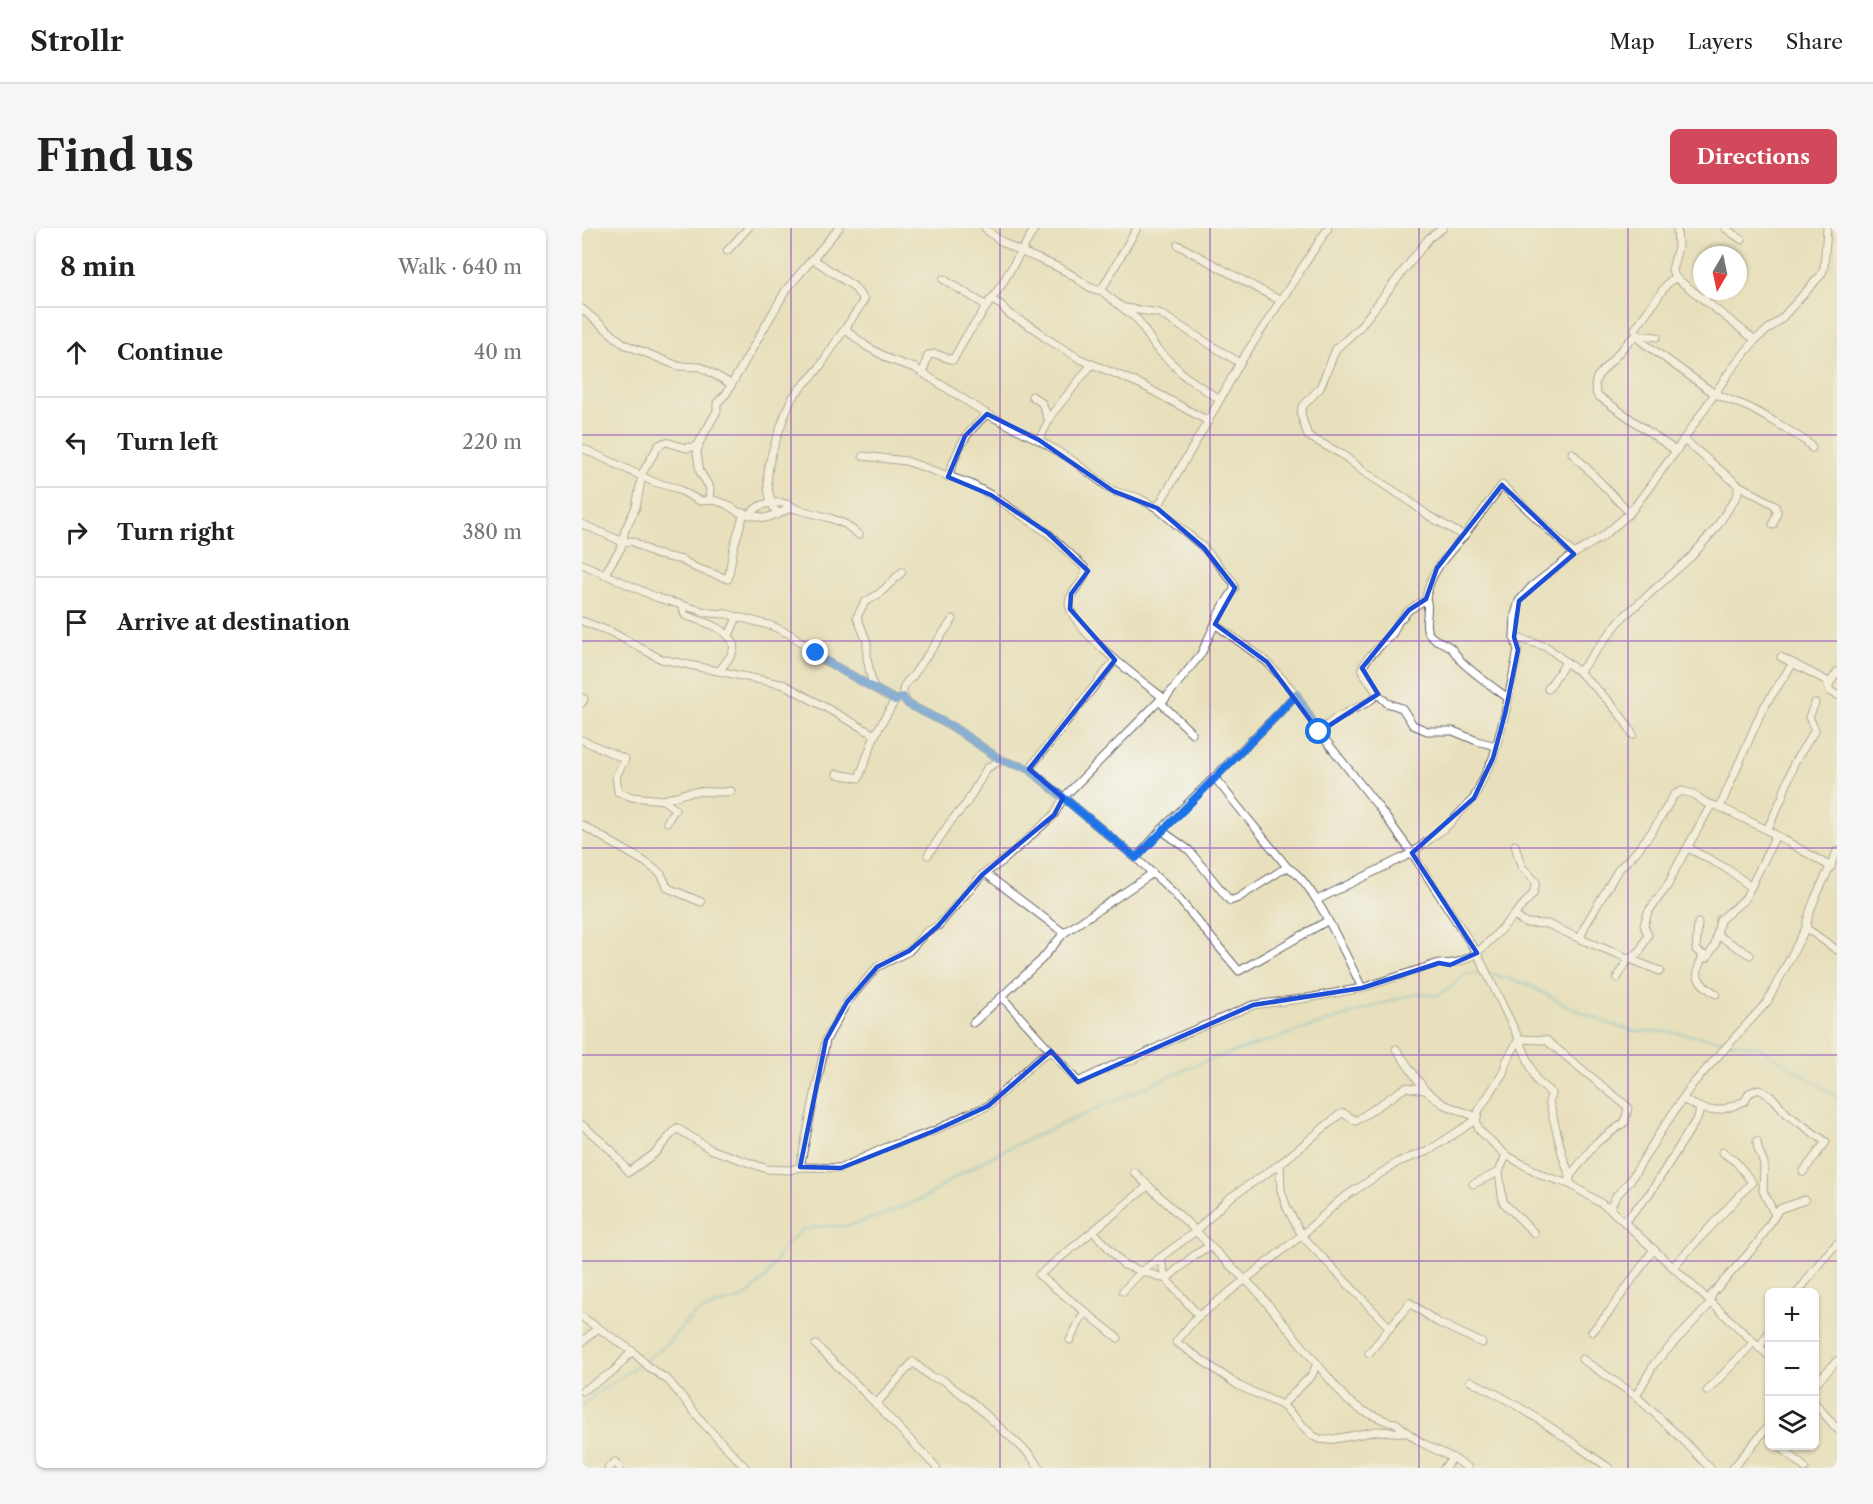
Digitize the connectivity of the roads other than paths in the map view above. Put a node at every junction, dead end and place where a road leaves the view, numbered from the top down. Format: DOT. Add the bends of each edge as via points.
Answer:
graph roads {
  1 [pos="748,228"];
  2 [pos="839,228"];
  3 [pos="985,228"];
  4 [pos="1035,228"];
  5 [pos="1137,228"];
  6 [pos="1328,228"];
  7 [pos="1443,228"];
  8 [pos="1677,228"];
  9 [pos="1725,228"];
  10 [pos="1827,228"];
  11 [pos="1742,240"];
  12 [pos="1178,244"];
  13 [pos="727,251"];
  14 [pos="1020,252"];
  15 [pos="813,259"];
  16 [pos="1675,277"];
  17 [pos="943,279"];
  18 [pos="1103,291"];
  19 [pos="1693,291"];
  20 [pos="1279,300"];
  21 [pos="1704,300"];
  22 [pos="988,303"];
  23 [pos="1123,308"];
  24 [pos="582,309"];
  25 [pos="844,329"];
  26 [pos="1638,335"];
  27 [pos="1658,336"];
  28 [pos="1755,340"];
  29 [pos="1240,363"];
  30 [pos="1092,364"];
  31 [pos="922,373"];
  32 [pos="731,384"];
  33 [pos="1715,394"];
  34 [pos="1032,396"];
  35 [pos="1219,399"];
  36 [pos="987,414"];
  37 [pos="1049,421"];
  38 [pos="1208,422"];
  39 [pos="1683,439"];
  40 [pos="1039,440"];
  41 [pos="699,446"];
  42 [pos="582,448"];
  43 [pos="1812,448"];
  44 [pos="1676,451"];
  45 [pos="1572,453"];
  46 [pos="863,456"];
  47 [pos="641,476"];
  48 [pos="948,477"];
  49 [pos="1738,485"];
  50 [pos="709,500"];
  51 [pos="770,504"];
  52 [pos="1157,508"];
  53 [pos="796,509"];
  54 [pos="1630,513"];
  55 [pos="747,514"];
  56 [pos="778,515"];
  57 [pos="582,524"];
  58 [pos="1773,525"];
  59 [pos="859,535"];
  60 [pos="1464,536"];
  61 [pos="623,542"];
  62 [pos="1574,554"];
  63 [pos="582,564"];
  64 [pos="902,572"];
  65 [pos="604,575"];
  66 [pos="1426,599"];
  67 [pos="682,606"];
  68 [pos="709,613"];
  69 [pos="737,617"];
  70 [pos="953,619"];
  71 [pos="582,621"];
  72 [pos="707,624"];
  73 [pos="1215,624"];
  74 [pos="729,636"];
  75 [pos="1514,637"];
  76 [pos="1781,657"];
  77 [pos="1115,660"];
  78 [pos="1566,662"];
  79 [pos="1793,663"];
  80 [pos="719,671"];
  81 [pos="1579,672"];
  82 [pos="1837,672"];
  83 [pos="1828,686"];
  84 [pos="873,687"];
  85 [pos="1548,689"];
  86 [pos="1377,693"];
  87 [pos="1296,694"];
  88 [pos="1837,695"];
  89 [pos="903,697"];
  90 [pos="582,698"];
  91 [pos="1508,698"];
  92 [pos="895,700"];
  93 [pos="1162,700"];
  94 [pos="582,703"];
  95 [pos="1815,704"];
  96 [pos="1319,732"];
  97 [pos="1192,733"];
  98 [pos="875,735"];
  99 [pos="1633,735"];
  100 [pos="582,740"];
  101 [pos="1496,746"];
  102 [pos="1001,760"];
  103 [pos="1029,769"];
  104 [pos="837,774"];
  105 [pos="1214,777"];
  106 [pos="731,790"];
  107 [pos="1063,798"];
  108 [pos="663,800"];
  109 [pos="1711,805"];
  110 [pos="1720,807"];
  111 [pos="667,822"];
  112 [pos="582,825"];
  113 [pos="1161,830"];
  114 [pos="1767,830"];
  115 [pos="1776,835"];
  116 [pos="1515,845"];
  117 [pos="1688,847"];
  118 [pos="1837,851"];
  119 [pos="1412,853"];
  120 [pos="928,855"];
  121 [pos="1136,858"];
  122 [pos="1831,867"];
  123 [pos="1288,868"];
  124 [pos="985,873"];
  125 [pos="1153,873"];
  126 [pos="1750,887"];
  127 [pos="1317,900"];
  128 [pos="701,902"];
  129 [pos="1514,915"];
  130 [pos="1327,921"];
  131 [pos="1698,923"];
  132 [pos="1806,928"];
  133 [pos="1064,933"];
  134 [pos="1717,935"];
  135 [pos="1580,939"];
  136 [pos="1837,950"];
  137 [pos="1477,953"];
  138 [pos="1704,955"];
  139 [pos="1750,955"];
  140 [pos="1631,958"];
  141 [pos="1660,971"];
  142 [pos="1617,978"];
  143 [pos="1362,988"];
  144 [pos="1716,994"];
  145 [pos="1002,997"];
  146 [pos="973,1023"];
  147 [pos="1519,1039"];
  148 [pos="1396,1049"];
  149 [pos="1051,1051"];
  150 [pos="1425,1090"];
  151 [pos="1683,1099"];
  152 [pos="1700,1109"];
  153 [pos="1476,1119"];
  154 [pos="582,1125"];
  155 [pos="1757,1141"];
  156 [pos="1722,1152"];
  157 [pos="1506,1155"];
  158 [pos="1280,1164"];
  159 [pos="800,1167"];
  160 [pos="1134,1172"];
  161 [pos="1499,1172"];
  162 [pos="1803,1172"];
  163 [pos="1570,1176"];
  164 [pos="1473,1184"];
  165 [pos="1570,1184"];
  166 [pos="1148,1186"];
  167 [pos="1805,1200"];
  168 [pos="1610,1209"];
  169 [pos="1775,1215"];
  170 [pos="1624,1222"];
  171 [pos="1093,1231"];
  172 [pos="1196,1231"];
  173 [pos="1534,1233"];
  174 [pos="1302,1235"];
  175 [pos="1837,1244"];
  176 [pos="1210,1246"];
  177 [pos="1654,1250"];
  178 [pos="1160,1260"];
  179 [pos="1673,1267"];
  180 [pos="1142,1271"];
  181 [pos="1166,1279"];
  182 [pos="1245,1279"];
  183 [pos="1802,1288"];
  184 [pos="1123,1291"];
  185 [pos="1710,1304"];
  186 [pos="1085,1311"];
  187 [pos="582,1317"];
  188 [pos="1199,1317"];
  189 [pos="598,1328"];
  190 [pos="1389,1328"];
  191 [pos="1592,1332"];
  192 [pos="1765,1335"];
  193 [pos="1118,1338"];
  194 [pos="1070,1340"];
  195 [pos="582,1342"];
  196 [pos="1482,1343"];
  197 [pos="816,1345"];
  198 [pos="1756,1345"];
  199 [pos="632,1351"];
  200 [pos="1369,1353"];
  201 [pos="1765,1353"];
  202 [pos="1582,1359"];
  203 [pos="1837,1361"];
  204 [pos="1317,1363"];
  205 [pos="1325,1373"];
  206 [pos="1312,1375"];
  207 [pos="1470,1381"];
  208 [pos="1819,1381"];
  209 [pos="582,1391"];
  210 [pos="1707,1392"];
  211 [pos="1636,1396"];
  212 [pos="876,1404"];
  213 [pos="1282,1405"];
  214 [pos="1819,1407"];
  215 [pos="1837,1429"];
  216 [pos="1408,1433"];
  217 [pos="1765,1433"];
  218 [pos="1785,1450"];
  219 [pos="1453,1458"];
  220 [pos="609,1468"];
  221 [pos="620,1468"];
  222 [pos="746,1468"];
  223 [pos="937,1468"];
  224 [pos="1040,1468"];
  225 [pos="1444,1468"];
  226 [pos="1468,1468"];
  227 [pos="1609,1468"];
  228 [pos="1710,1468"];
  229 [pos="1733,1468"];
  230 [pos="1805,1468"];
  1 -- 13 [label="street"];
  2 -- 15 [label="street"];
  3 -- 14 [label="street"];
  4 -- 14 [label="street"];
  5 -- 18 [label="street"];
  6 -- 20 [label="street"];
  7 -- 60 [label="street" via="1429,238 1359,328 1336,349 1320,388 1302,407 1301,415 1308,436"];
  8 -- 16 [label="street" via="1678,247 1672,270"];
  9 -- 11 [label="street"];
  10 -- 28 [label="street" via="1821,275"];
  12 -- 20 [label="street"];
  14 -- 18 [label="street" via="1069,273 1093,290"];
  14 -- 22 [label="street"];
  15 -- 25 [label="street" via="853,286 864,300"];
  15 -- 32 [label="street" via="781,297"];
  16 -- 19 [label="street"];
  16 -- 26 [label="street" via="1635,329"];
  17 -- 22 [label="street"];
  18 -- 23 [label="street"];
  20 -- 29 [label="street"];
  21 -- 28 [label="street"];
  22 -- 30 [label="street" via="1000,304 1009,314"];
  22 -- 31 [label="street" via="953,360 928,355"];
  23 -- 29 [label="street" via="1159,313"];
  23 -- 35 [label="street" via="1186,377"];
  24 -- 32 [label="street" via="624,344 678,366 701,367"];
  25 -- 31 [label="street" via="866,346"];
  25 -- 51 [label="street" via="791,400 768,463"];
  26 -- 27 [label="street"];
  26 -- 33 [label="street"];
  26 -- 44 [label="street" via="1597,377 1597,394"];
  28 -- 33 [label="street"];
  29 -- 35 [label="street"];
  30 -- 37 [label="street"];
  30 -- 38 [label="street" via="1140,384"];
  31 -- 36 [label="street"];
  32 -- 41 [label="street" via="717,403 717,411"];
  33 -- 39 [label="street"];
  33 -- 43 [label="street" via="1777,423"];
  34 -- 37 [label="street" via="1042,403"];
  35 -- 38 [label="street"];
  36 -- 40 [label="street"];
  36 -- 48 [label="street" via="966,436"];
  37 -- 40 [label="street"];
  38 -- 52 [label="street"];
  39 -- 44 [label="street"];
  39 -- 49 [label="street"];
  40 -- 52 [label="street" via="1113,491 1137,497"];
  41 -- 47 [label="street" via="686,448 666,442 659,445"];
  41 -- 50 [label="street" via="697,460 710,488"];
  42 -- 47 [label="street"];
  44 -- 54 [label="street"];
  45 -- 54 [label="street"];
  46 -- 48 [label="street" via="906,461"];
  47 -- 50 [label="street" via="700,501"];
  47 -- 61 [label="street" via="636,507"];
  48 -- 77 [label="street" via="991,495 1048,533 1084,567 1085,576 1071,594 1070,609"];
  49 -- 58 [label="street" via="1775,505 1778,512"];
  49 -- 81 [label="street" via="1738,494 1716,528 1691,557 1622,618"];
  50 -- 55 [label="street"];
  51 -- 53 [label="street" via="790,504"];
  51 -- 55 [label="street"];
  51 -- 56 [label="street"];
  52 -- 73 [label="street" via="1204,548 1233,582 1232,595"];
  53 -- 56 [label="street"];
  53 -- 59 [label="street" via="846,524"];
  54 -- 62 [label="street"];
  55 -- 56 [label="street" via="766,518"];
  55 -- 61 [label="street" via="728,579 682,560 655,554 632,541"];
  57 -- 61 [label="street"];
  60 -- 62 [label="street" via="1502,486"];
  60 -- 66 [label="street" via="1437,568 1427,586"];
  61 -- 65 [label="street"];
  62 -- 75 [label="street" via="1519,601"];
  63 -- 65 [label="street"];
  64 -- 84 [label="street" via="864,603 858,617 867,642"];
  65 -- 67 [label="street"];
  66 -- 86 [label="street" via="1409,610 1362,668"];
  66 -- 91 [label="street" via="1428,632"];
  67 -- 68 [label="street"];
  67 -- 72 [label="street" via="685,615"];
  68 -- 69 [label="street"];
  68 -- 72 [label="street"];
  69 -- 74 [label="street"];
  69 -- 84 [label="street" via="759,621 792,635 822,659"];
  70 -- 89 [label="street" via="906,682"];
  71 -- 80 [label="street" via="661,659"];
  72 -- 74 [label="street"];
  73 -- 87 [label="street" via="1267,662"];
  73 -- 93 [label="street" via="1201,654"];
  74 -- 80 [label="street" via="733,651"];
  75 -- 78 [label="street" via="1547,647"];
  75 -- 91 [label="street" via="1518,650"];
  76 -- 79 [label="street"];
  77 -- 93 [label="street"];
  77 -- 103 [label="street"];
  78 -- 81 [label="street"];
  78 -- 85 [label="street"];
  79 -- 83 [label="street" via="1827,681"];
  79 -- 110 [label="street" via="1762,710"];
  80 -- 98 [label="street" via="785,686"];
  81 -- 99 [label="street" via="1604,695"];
  82 -- 83 [label="street"];
  83 -- 88 [label="street"];
  84 -- 92 [label="street"];
  86 -- 96 [label="street"];
  86 -- 101 [label="street" via="1387,703 1402,708 1413,725 1427,731 1453,731"];
  87 -- 96 [label="street"];
  87 -- 105 [label="street"];
  89 -- 92 [label="street"];
  89 -- 102 [label="street" via="908,704 953,727"];
  90 -- 94 [label="street"];
  91 -- 101 [label="street"];
  92 -- 98 [label="street"];
  93 -- 97 [label="street"];
  93 -- 107 [label="street"];
  95 -- 114 [label="street" via="1809,717 1815,730 1794,763"];
  96 -- 119 [label="street"];
  98 -- 104 [label="street" via="859,778"];
  100 -- 108 [label="street" via="625,759 616,776 618,792"];
  101 -- 119 [label="street" via="1474,798 1447,826"];
  102 -- 103 [label="street"];
  102 -- 120 [label="street" via="987,768"];
  103 -- 107 [label="street"];
  105 -- 113 [label="street"];
  105 -- 123 [label="street"];
  106 -- 108 [label="street" via="688,792"];
  107 -- 121 [label="street"];
  107 -- 124 [label="street" via="1054,814"];
  108 -- 111 [label="street" via="675,809"];
  109 -- 110 [label="street"];
  109 -- 117 [label="street"];
  109 -- 135 [label="street" via="1682,791 1674,795 1653,830 1618,870"];
  110 -- 114 [label="street"];
  112 -- 128 [label="street" via="645,862 661,874 668,888"];
  113 -- 121 [label="street"];
  113 -- 123 [label="street" via="1189,850 1230,901"];
  114 -- 115 [label="street"];
  115 -- 122 [label="street"];
  115 -- 126 [label="street"];
  116 -- 129 [label="street" via="1521,866 1536,882 1533,894"];
  117 -- 126 [label="street"];
  117 -- 140 [label="street" via="1648,912 1644,925 1648,935 1640,951"];
  118 -- 122 [label="street"];
  119 -- 127 [label="street"];
  119 -- 137 [label="street"];
  121 -- 125 [label="street"];
  122 -- 132 [label="street" via="1816,894"];
  123 -- 127 [label="street" via="1295,870"];
  124 -- 133 [label="street"];
  124 -- 159 [label="street" via="938,926 926,932 909,951 877,967 847,1002 826,1040"];
  125 -- 130 [label="street" via="1239,971"];
  125 -- 133 [label="street"];
  126 -- 134 [label="street" via="1745,899 1720,920"];
  127 -- 130 [label="street"];
  129 -- 135 [label="street" via="1525,923 1548,924"];
  129 -- 137 [label="street"];
  130 -- 143 [label="street"];
  131 -- 138 [label="street" via="1696,950"];
  132 -- 136 [label="street"];
  132 -- 151 [label="street" via="1767,1002"];
  133 -- 145 [label="street"];
  134 -- 138 [label="street" via="1707,958"];
  134 -- 139 [label="street"];
  135 -- 140 [label="street"];
  137 -- 143 [label="street" via="1450,965 1439,963"];
  137 -- 147 [label="street"];
  138 -- 144 [label="street" via="1697,977"];
  140 -- 141 [label="street"];
  140 -- 142 [label="street"];
  143 -- 149 [label="street" via="1253,1005 1078,1082"];
  145 -- 146 [label="street"];
  145 -- 149 [label="street"];
  147 -- 153 [label="street"];
  147 -- 163 [label="street" via="1538,1081 1552,1094 1549,1101"];
  147 -- 163 [label="street" via="1545,1040 1628,1107 1625,1122 1596,1143"];
  148 -- 150 [label="street"];
  149 -- 159 [label="street" via="988,1106 934,1131 841,1167"];
  150 -- 153 [label="street" via="1443,1104"];
  150 -- 158 [label="street" via="1406,1087 1356,1121 1343,1113 1339,1115"];
  151 -- 152 [label="street"];
  151 -- 168 [label="street"];
  152 -- 162 [label="street" via="1722,1110 1745,1101 1749,1092 1759,1089 1826,1142"];
  152 -- 170 [label="street" via="1650,1193"];
  153 -- 157 [label="street" via="1479,1130"];
  153 -- 174 [label="street" via="1428,1151 1376,1175 1340,1200"];
  154 -- 159 [label="street" via="629,1172 654,1154 677,1128 730,1158 767,1169"];
  155 -- 169 [label="street" via="1764,1163 1763,1191"];
  156 -- 179 [label="street" via="1752,1182"];
  157 -- 161 [label="street"];
  157 -- 165 [label="street" via="1544,1176"];
  158 -- 172 [label="street" via="1228,1199"];
  158 -- 174 [label="street" via="1281,1190"];
  160 -- 166 [label="street"];
  161 -- 164 [label="street"];
  161 -- 173 [label="street" via="1503,1202"];
  163 -- 165 [label="street"];
  165 -- 168 [label="street"];
  166 -- 171 [label="street"];
  166 -- 172 [label="street"];
  167 -- 169 [label="street" via="1779,1209"];
  168 -- 170 [label="street"];
  169 -- 185 [label="street" via="1757,1244 1712,1294"];
  170 -- 177 [label="street"];
  171 -- 180 [label="street" via="1124,1265"];
  171 -- 186 [label="street" via="1039,1275"];
  172 -- 176 [label="street"];
  172 -- 178 [label="street"];
  174 -- 182 [label="street"];
  174 -- 190 [label="street"];
  175 -- 183 [label="street"];
  176 -- 181 [label="street"];
  176 -- 182 [label="street"];
  177 -- 179 [label="street"];
  177 -- 191 [label="street"];
  178 -- 180 [label="street"];
  178 -- 181 [label="street"];
  179 -- 185 [label="street"];
  180 -- 181 [label="street"];
  180 -- 184 [label="street"];
  181 -- 188 [label="street"];
  182 -- 188 [label="street"];
  182 -- 204 [label="street"];
  185 -- 198 [label="street"];
  185 -- 211 [label="street" via="1654,1364"];
  186 -- 193 [label="street"];
  186 -- 194 [label="street"];
  187 -- 189 [label="street"];
  188 -- 213 [label="street" via="1176,1342 1239,1386"];
  189 -- 195 [label="street"];
  189 -- 199 [label="street"];
  190 -- 196 [label="street" via="1410,1304"];
  190 -- 200 [label="street"];
  192 -- 198 [label="street"];
  197 -- 212 [label="street"];
  198 -- 201 [label="street"];
  198 -- 210 [label="street"];
  199 -- 209 [label="street" via="614,1371"];
  199 -- 222 [label="street" via="669,1381"];
  202 -- 211 [label="street"];
  203 -- 208 [label="street"];
  204 -- 205 [label="street"];
  204 -- 206 [label="street"];
  205 -- 206 [label="street"];
  205 -- 216 [label="street" via="1347,1400 1363,1411 1396,1423"];
  206 -- 213 [label="street"];
  207 -- 227 [label="street" via="1495,1392"];
  211 -- 228 [label="street"];
  212 -- 223 [label="street"];
  212 -- 224 [label="street" via="913,1362 972,1402"];
  213 -- 216 [label="street" via="1320,1439 1377,1431"];
  214 -- 215 [label="street"];
  216 -- 219 [label="street"];
  217 -- 229 [label="street"];
  218 -- 230 [label="street"];
  219 -- 225 [label="street"];
  219 -- 226 [label="street"];
  220 -- 221 [label="street" via="615,1462"];
}
